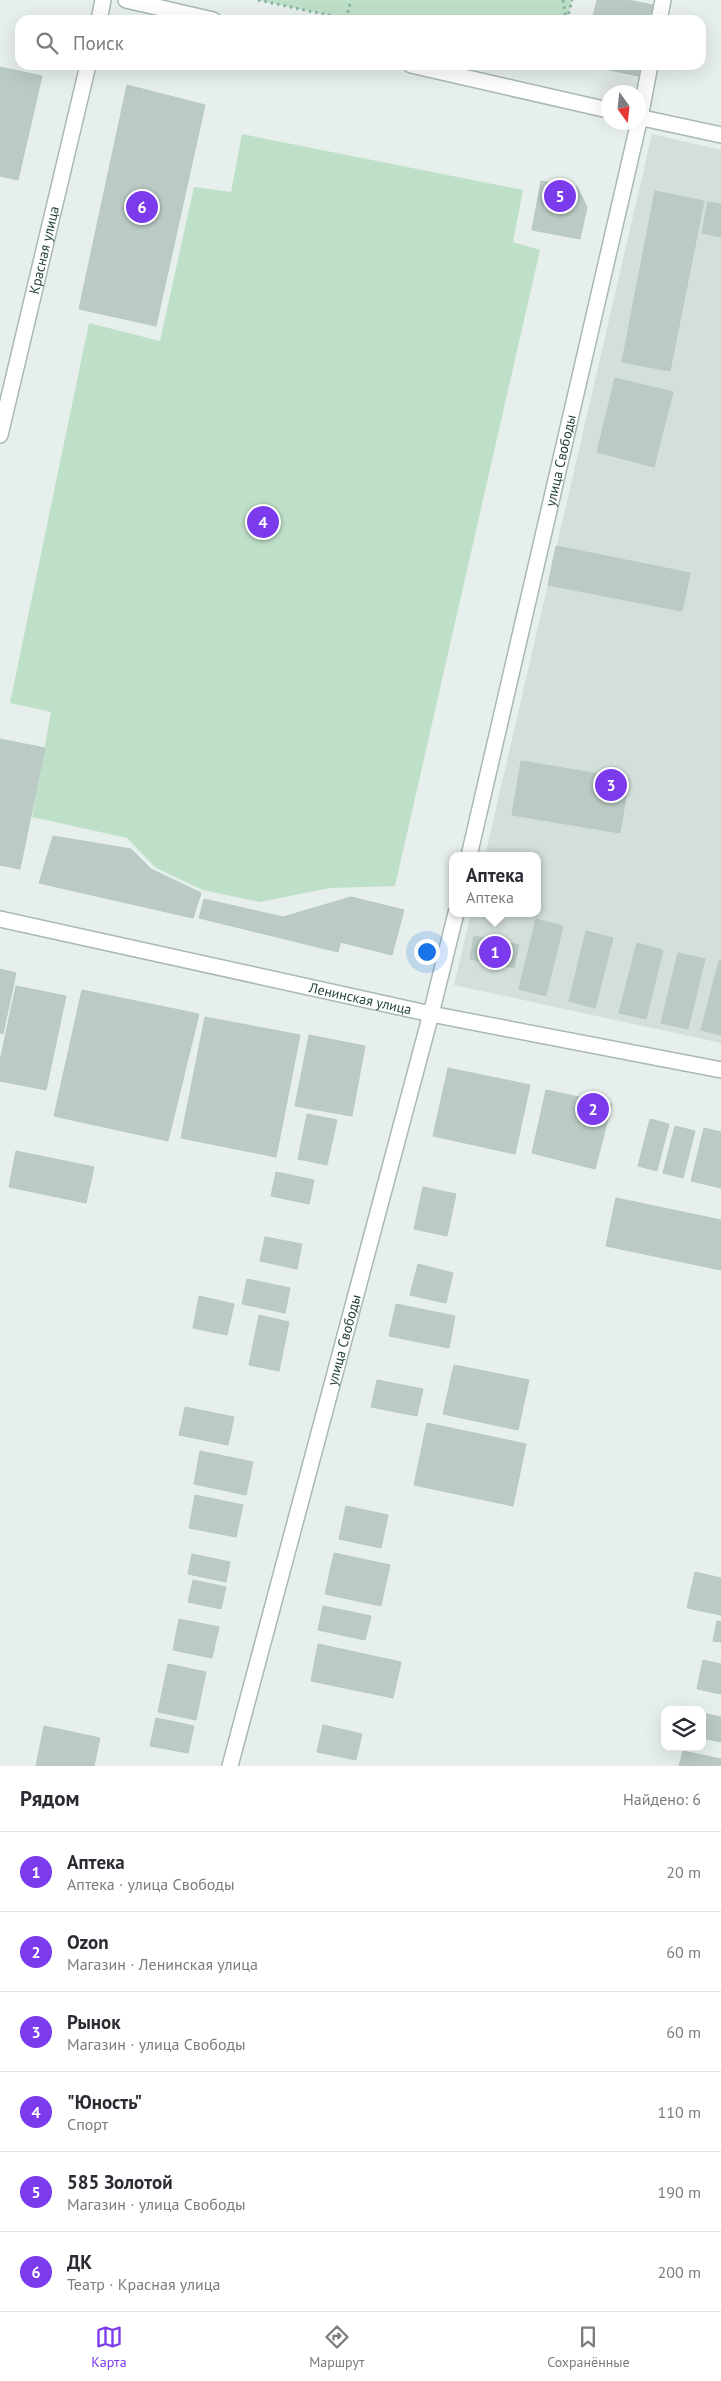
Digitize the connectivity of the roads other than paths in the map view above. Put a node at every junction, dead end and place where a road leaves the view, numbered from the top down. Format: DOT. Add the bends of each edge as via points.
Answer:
graph roads {
  1 [pos="104,0"];
  2 [pos="126,0"];
  3 [pos="663,0"];
  4 [pos="100,15"];
  5 [pos="191,15"];
  6 [pos="660,15"];
  7 [pos="87,70"];
  8 [pos="433,70"];
  9 [pos="649,70"];
  10 [pos="646,85"];
  11 [pos="601,108"];
  12 [pos="646,119"];
  13 [pos="636,130"];
  14 [pos="721,135"];
  15 [pos="0,435"];
  16 [pos="470,852"];
  17 [pos="455,917"];
  18 [pos="0,919"];
  19 [pos="431,1014"];
  20 [pos="721,1070"];
  21 [pos="230,1766"];
  1 -- 4 [label="street"];
  2 -- 5 [label="street"];
  3 -- 6 [label="street"];
  7 -- 15 [label="street, Красная улица"];
  8 -- 11 [label="street"];
  9 -- 10 [label="street, улица Свободы"];
  12 -- 14 [label="street"];
  13 -- 16 [label="street, улица Свободы"];
  17 -- 19 [label="street, улица Свободы"];
  18 -- 19 [label="street, Ленинская улица"];
  19 -- 20 [label="street, Ленинская улица"];
  19 -- 21 [label="street, улица Свободы"];
}
